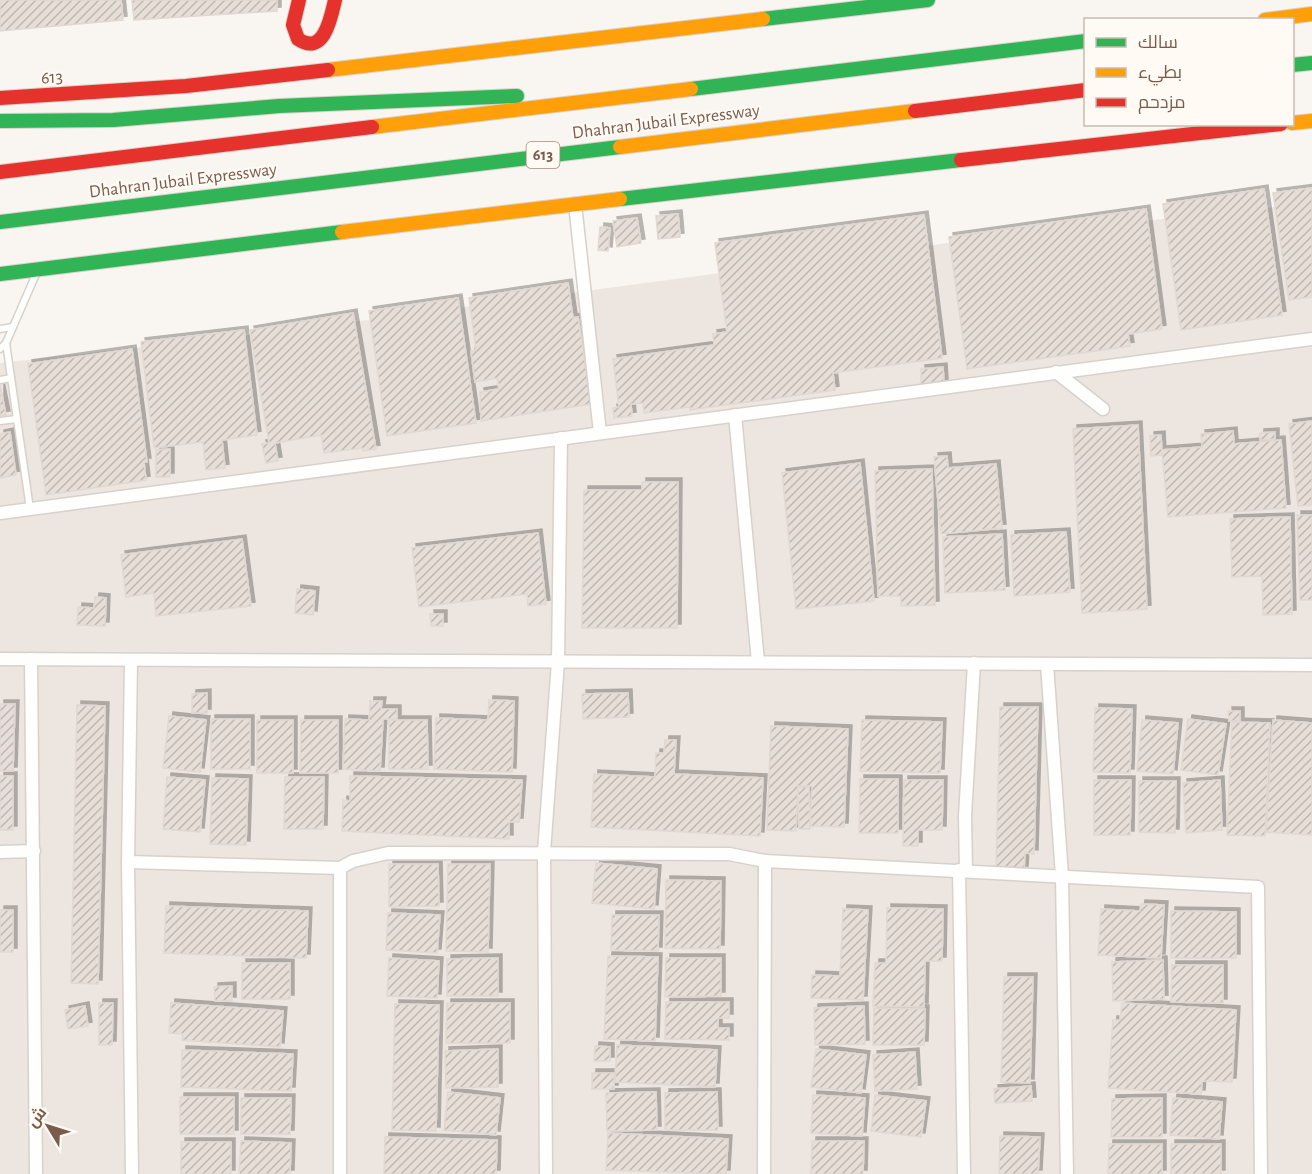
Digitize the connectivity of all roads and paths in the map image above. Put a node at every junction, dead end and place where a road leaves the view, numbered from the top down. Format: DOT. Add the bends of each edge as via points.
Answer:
graph roads {
  1 [pos="299,0"];
  2 [pos="336,0"];
  3 [pos="919,1"];
  4 [pos="1312,14"];
  5 [pos="1281,18"];
  6 [pos="1084,41"];
  7 [pos="1312,65"];
  8 [pos="1294,67"];
  9 [pos="686,89"];
  10 [pos="1084,90"];
  11 [pos="0,98"];
  12 [pos="0,121"];
  13 [pos="1312,121"];
  14 [pos="1294,123"];
  15 [pos="1263,126"];
  16 [pos="0,172"];
  17 [pos="575,204"];
  18 [pos="0,222"];
  19 [pos="38,269"];
  20 [pos="0,274"];
  21 [pos="13,327"];
  22 [pos="0,329"];
  23 [pos="1312,339"];
  24 [pos="6,343"];
  25 [pos="0,349"];
  26 [pos="1056,372"];
  27 [pos="11,378"];
  28 [pos="0,380"];
  29 [pos="1103,408"];
  30 [pos="735,415"];
  31 [pos="17,418"];
  32 [pos="0,421"];
  33 [pos="600,433"];
  34 [pos="561,438"];
  35 [pos="30,509"];
  36 [pos="0,513"];
  37 [pos="0,659"];
  38 [pos="131,660"];
  39 [pos="558,662"];
  40 [pos="758,662"];
  41 [pos="27,663"];
  42 [pos="974,663"];
  43 [pos="1047,664"];
  44 [pos="1312,665"];
  45 [pos="34,851"];
  46 [pos="0,852"];
  47 [pos="544,852"];
  48 [pos="765,861"];
  49 [pos="128,862"];
  50 [pos="340,868"];
  51 [pos="962,871"];
  52 [pos="1062,876"];
  53 [pos="36,1174"];
  54 [pos="132,1174"];
  55 [pos="340,1174"];
  56 [pos="546,1174"];
  57 [pos="764,1174"];
  58 [pos="964,1174"];
  59 [pos="1067,1174"];
  60 [pos="1261,1174"];
  1 -- 2 [label="main road" via="293,31 308,44 314,44 326,32"];
  3 -- 11 [label="main road, 613" via="186,86"];
  4 -- 5 [label="main road"];
  6 -- 9 [label="main road, Dhahran Jubail Expressway"];
  7 -- 8 [label="main road"];
  9 -- 12 [label="main road" via="279,106 113,120"];
  9 -- 16 [label="main road, Dhahran Jubail Expressway"];
  10 -- 18 [label="main road, Dhahran Jubail Expressway / 613"];
  13 -- 14 [label="main road"];
  15 -- 17 [label="main road"];
  17 -- 19 [label="main road"];
  17 -- 33 [label="street"];
  19 -- 20 [label="main road"];
  19 -- 21 [label="lane"];
  21 -- 22 [label="lane"];
  21 -- 24 [label="lane"];
  23 -- 26 [label="street"];
  24 -- 25 [label="lane"];
  24 -- 27 [label="lane"];
  26 -- 29 [label="street"];
  26 -- 30 [label="street"];
  27 -- 28 [label="lane"];
  27 -- 31 [label="lane"];
  30 -- 33 [label="street"];
  30 -- 40 [label="street"];
  31 -- 32 [label="lane"];
  31 -- 35 [label="lane"];
  33 -- 34 [label="street"];
  34 -- 35 [label="street"];
  34 -- 39 [label="street"];
  35 -- 36 [label="street"];
  37 -- 41 [label="street"];
  38 -- 39 [label="street"];
  38 -- 41 [label="street"];
  38 -- 49 [label="street"];
  39 -- 40 [label="street"];
  39 -- 47 [label="street"];
  40 -- 42 [label="street"];
  41 -- 45 [label="street"];
  42 -- 43 [label="street"];
  42 -- 51 [label="street"];
  43 -- 44 [label="street"];
  43 -- 52 [label="street"];
  45 -- 46 [label="street"];
  45 -- 53 [label="street"];
  47 -- 48 [label="street" via="729,854"];
  47 -- 50 [label="street" via="388,853"];
  47 -- 56 [label="street"];
  48 -- 51 [label="street"];
  48 -- 57 [label="street"];
  49 -- 50 [label="street"];
  49 -- 54 [label="street"];
  50 -- 55 [label="street"];
  51 -- 52 [label="street"];
  51 -- 58 [label="street"];
  52 -- 59 [label="street"];
  52 -- 60 [label="street" via="1258,887"];
}
